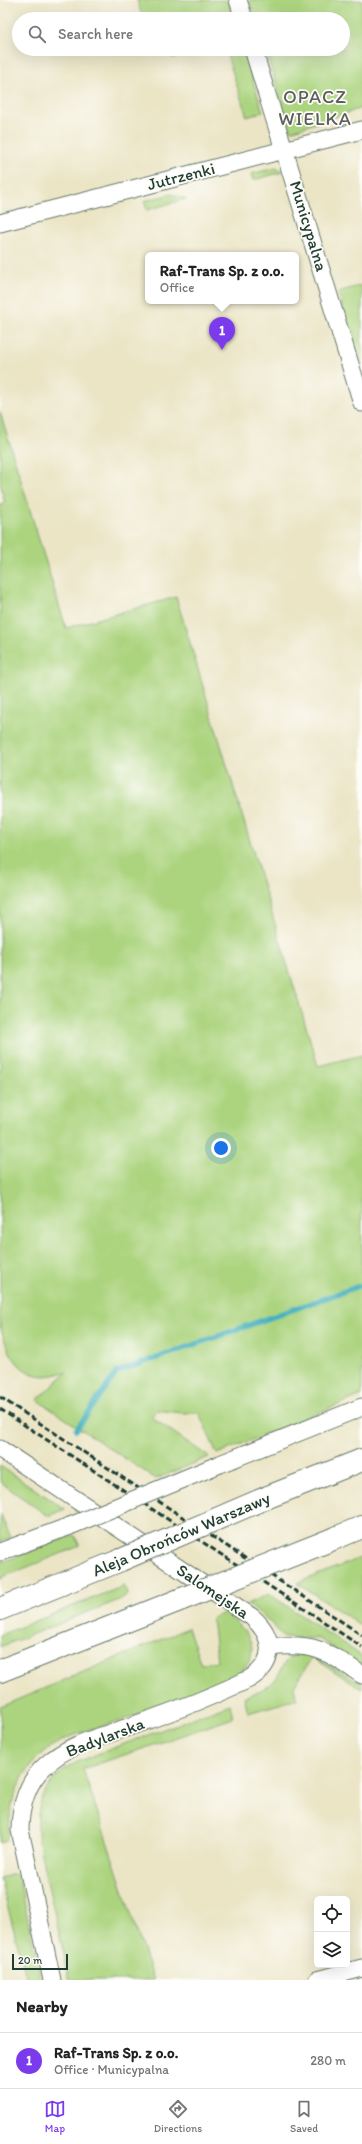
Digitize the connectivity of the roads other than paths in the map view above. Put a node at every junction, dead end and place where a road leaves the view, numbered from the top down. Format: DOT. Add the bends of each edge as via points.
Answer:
graph roads {
  1 [pos="238,0"];
  2 [pos="242,12"];
  3 [pos="255,56"];
  4 [pos="362,130"];
  5 [pos="285,150"];
  6 [pos="0,223"];
  7 [pos="362,403"];
  8 [pos="362,1407"];
  9 [pos="0,1449"];
  10 [pos="362,1460"];
  11 [pos="362,1527"];
  12 [pos="0,1552"];
  13 [pos="0,1609"];
  14 [pos="106,1630"];
  15 [pos="270,1647"];
  16 [pos="0,1671"];
  17 [pos="362,1675"];
  18 [pos="0,1683"];
  19 [pos="362,1968"];
  20 [pos="52,1980"];
  21 [pos="317,1980"];
  1 -- 2 [label="street"];
  3 -- 5 [label="street, Municypalna"];
  4 -- 5 [label="street, Jutrzenki"];
  5 -- 6 [label="street, Jutrzenki"];
  5 -- 7 [label="street, Municypalna"];
  8 -- 12 [label="street, bridge"];
  9 -- 15 [label="street, Salomejska" via="252,1617 264,1630"];
  10 -- 13 [label="main road, Aleja Obrońców Warszawy, bridge"];
  11 -- 14 [label="main road, bridge"];
  14 -- 16 [label="main road"];
  14 -- 18 [label="main road"];
  15 -- 17 [label="street" via="298,1644 321,1649"];
  15 -- 20 [label="street, Badylarska" via="264,1666 249,1679 158,1717 71,1748 50,1761 36,1775 24,1800 20,1830"];
  19 -- 21 [label="street"];
}
